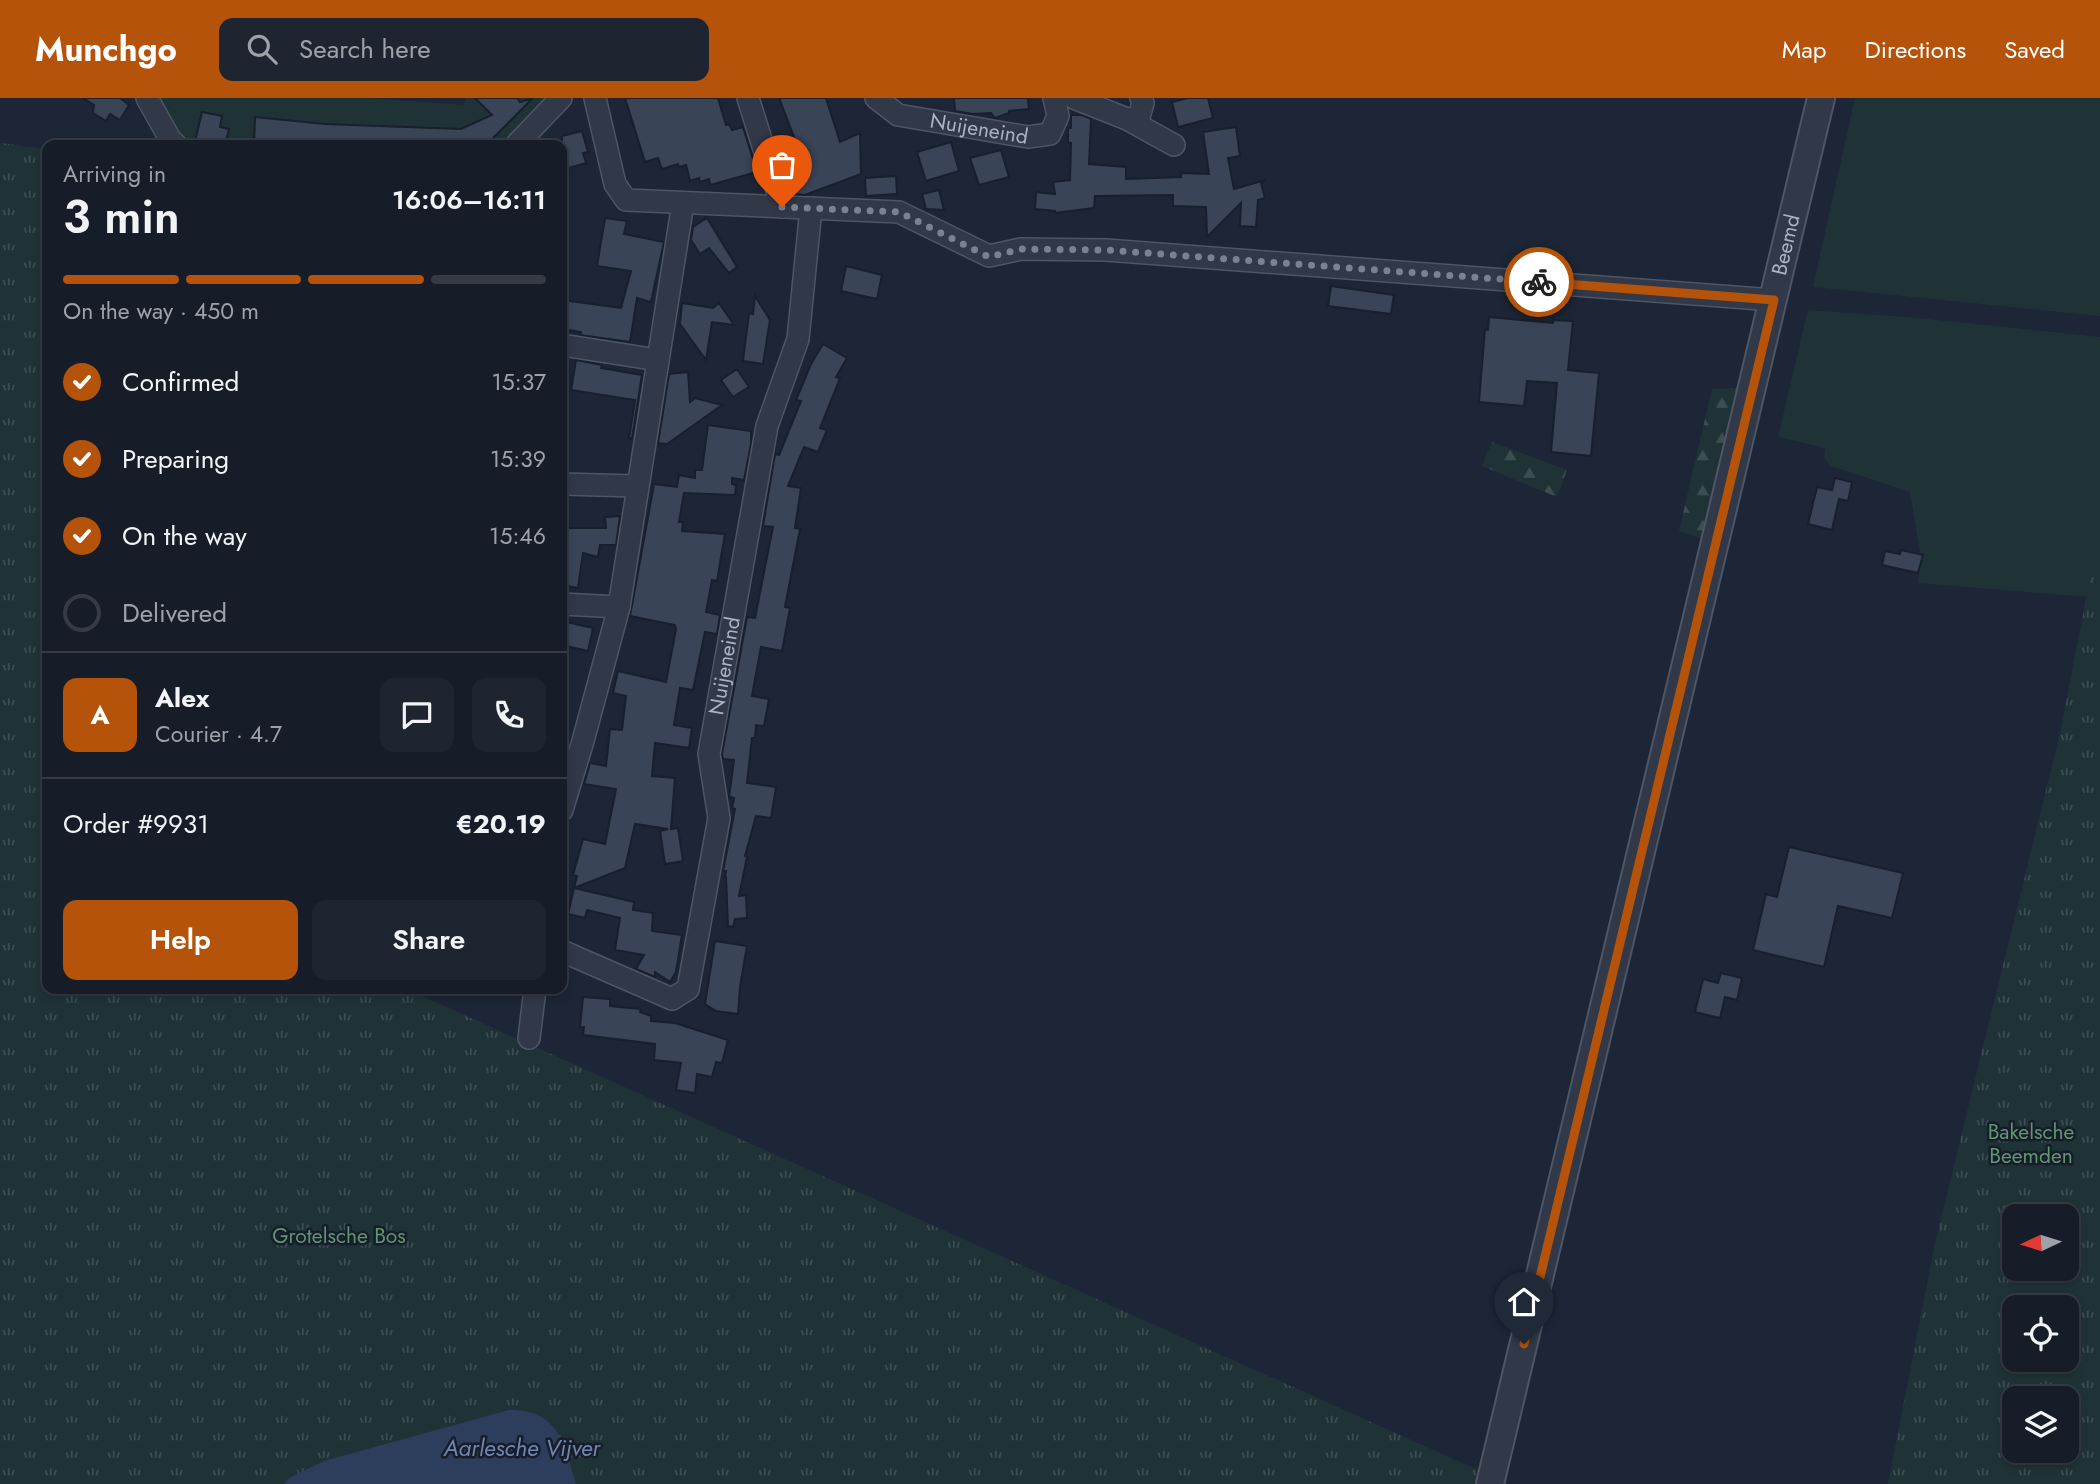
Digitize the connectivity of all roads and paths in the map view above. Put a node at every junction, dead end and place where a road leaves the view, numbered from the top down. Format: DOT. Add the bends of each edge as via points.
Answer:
graph roads {
  1 [pos="147,98"];
  2 [pos="561,98"];
  3 [pos="595,98"];
  4 [pos="748,98"];
  5 [pos="876,98"];
  6 [pos="1054,98"];
  7 [pos="1074,98"];
  8 [pos="1141,98"];
  9 [pos="1821,98"];
  10 [pos="1127,119"];
  11 [pos="171,140"];
  12 [pos="521,140"];
  13 [pos="1174,145"];
  14 [pos="683,203"];
  15 [pos="782,207"];
  16 [pos="811,208"];
  17 [pos="1774,300"];
  18 [pos="567,346"];
  19 [pos="658,360"];
  20 [pos="567,484"];
  21 [pos="636,486"];
  22 [pos="567,604"];
  23 [pos="618,607"];
  24 [pos="567,794"];
  25 [pos="567,953"];
  26 [pos="534,994"];
  27 [pos="528,1038"];
  28 [pos="1490,1484"];
  1 -- 11 [label="street"];
  2 -- 12 [label="street"];
  3 -- 14 [label="street" via="615,184 626,200"];
  4 -- 15 [label="street"];
  5 -- 6 [label="street, Nuijeneind" via="898,115 1028,137 1050,134 1058,116"];
  7 -- 10 [label="street"];
  8 -- 10 [label="street" via="1139,117"];
  9 -- 17 [label="street, Beemd"];
  10 -- 13 [label="street"];
  14 -- 15 [label="street"];
  14 -- 19 [label="street"];
  15 -- 16 [label="street"];
  16 -- 17 [label="street, Beemd" via="899,212 989,257 1021,249 1106,250"];
  16 -- 25 [label="street, Nuijeneind" via="798,339 767,426 709,754 719,818 688,989 671,999"];
  17 -- 28 [label="street"];
  18 -- 19 [label="street"];
  19 -- 21 [label="street"];
  20 -- 21 [label="street"];
  21 -- 23 [label="street"];
  22 -- 23 [label="street"];
  23 -- 24 [label="street"];
  26 -- 27 [label="street"];
}
